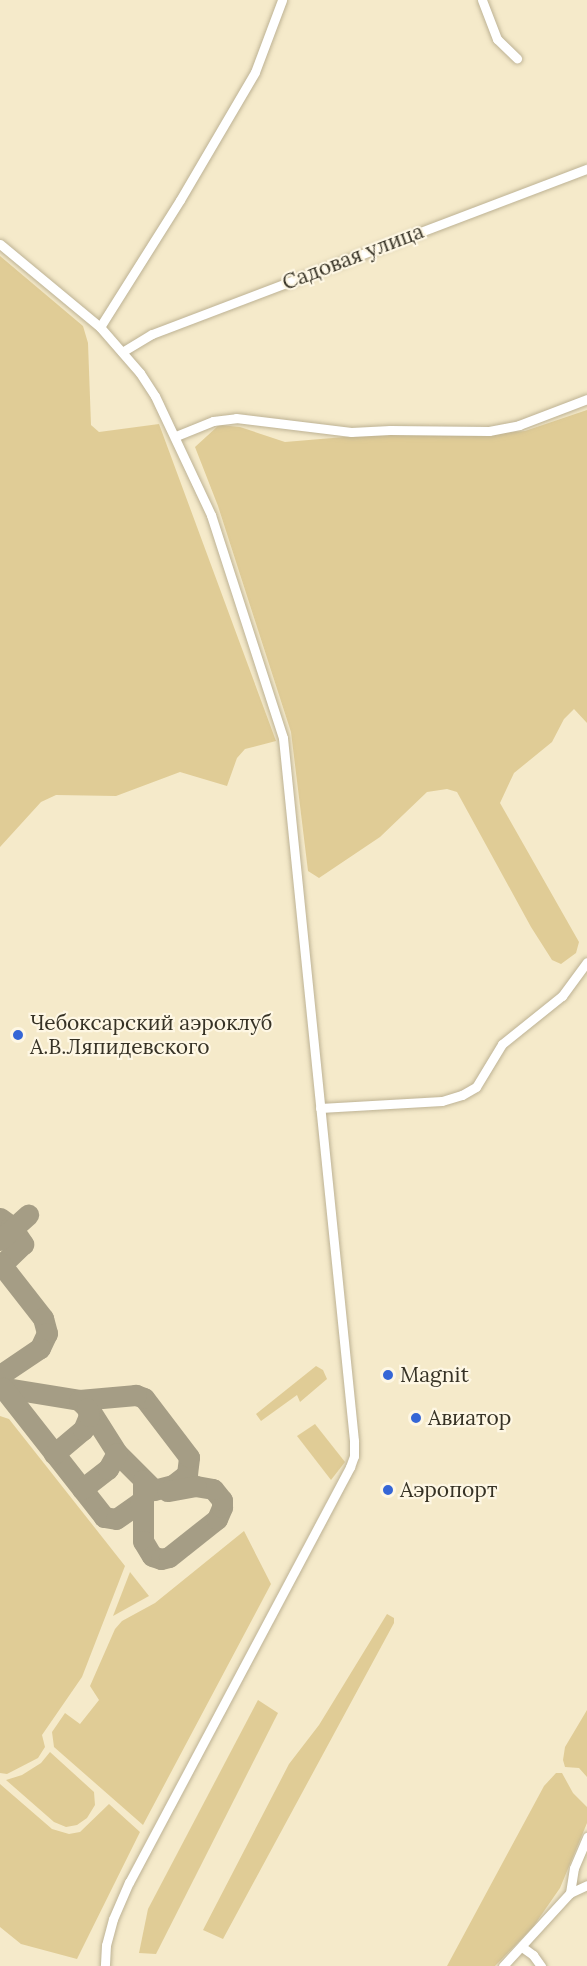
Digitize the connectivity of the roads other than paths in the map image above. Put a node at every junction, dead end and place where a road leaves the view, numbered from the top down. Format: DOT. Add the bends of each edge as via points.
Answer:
graph roads {
  1 [pos="282,0"];
  2 [pos="482,0"];
  3 [pos="517,58"];
  4 [pos="587,169"];
  5 [pos="0,244"];
  6 [pos="100,327"];
  7 [pos="122,352"];
  8 [pos="587,399"];
  9 [pos="176,436"];
  10 [pos="587,962"];
  11 [pos="320,1108"];
  12 [pos="587,1836"];
  13 [pos="587,1885"];
  14 [pos="570,1893"];
  15 [pos="522,1947"];
  16 [pos="105,1966"];
  17 [pos="503,1966"];
  18 [pos="541,1966"];
  1 -- 6 [label="street" via="255,72"];
  2 -- 3 [label="street" via="497,39"];
  4 -- 7 [label="street, Садовая улица" via="152,334"];
  5 -- 6 [label="street"];
  6 -- 7 [label="street"];
  7 -- 9 [label="street" via="155,396"];
  8 -- 9 [label="street" via="489,432 351,432 236,418 213,421"];
  9 -- 11 [label="street" via="211,515 283,738"];
  10 -- 11 [label="street" via="562,996 502,1044 476,1087 462,1095 442,1101"];
  11 -- 16 [label="street" via="354,1456 129,1882 113,1919"];
  12 -- 14 [label="street" via="574,1868"];
  13 -- 14 [label="street"];
  14 -- 15 [label="street"];
  15 -- 17 [label="street"];
  15 -- 18 [label="street"];
}
